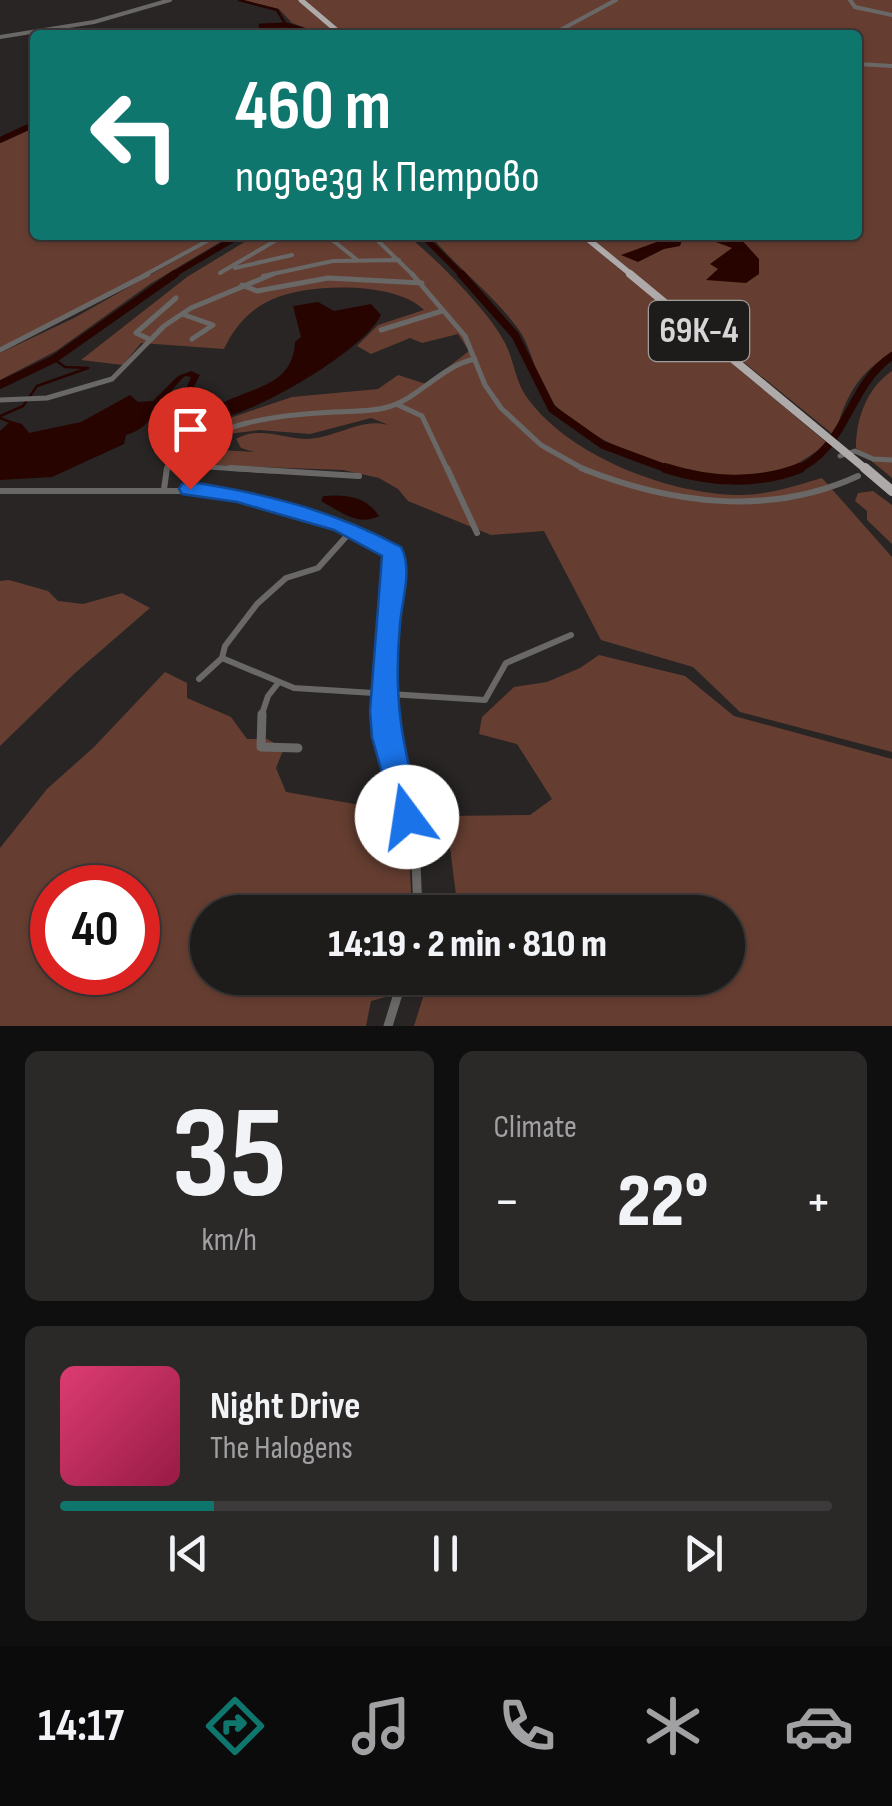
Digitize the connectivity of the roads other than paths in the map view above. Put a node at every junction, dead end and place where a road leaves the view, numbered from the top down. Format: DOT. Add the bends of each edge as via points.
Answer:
graph roads {
  1 [pos="170,0"];
  2 [pos="301,0"];
  3 [pos="616,0"];
  4 [pos="850,0"];
  5 [pos="892,15"];
  6 [pos="562,28"];
  7 [pos="44,30"];
  8 [pos="336,30"];
  9 [pos="559,30"];
  10 [pos="575,30"];
  11 [pos="30,32"];
  12 [pos="0,37"];
  13 [pos="862,64"];
  14 [pos="892,66"];
  15 [pos="209,240"];
  16 [pos="276,240"];
  17 [pos="332,240"];
  18 [pos="378,240"];
  19 [pos="588,240"];
  20 [pos="292,255"];
  21 [pos="400,260"];
  22 [pos="359,261"];
  23 [pos="253,264"];
  24 [pos="228,268"];
  25 [pos="220,273"];
  26 [pos="270,274"];
  27 [pos="423,283"];
  28 [pos="241,285"];
  29 [pos="176,298"];
  30 [pos="443,310"];
  31 [pos="182,314"];
  32 [pos="381,330"];
  33 [pos="192,339"];
  34 [pos="150,340"];
  35 [pos="0,350"];
  36 [pos="475,359"];
  37 [pos="0,400"];
  38 [pos="396,404"];
  39 [pos="176,454"];
  40 [pos="840,456"];
  41 [pos="892,460"];
  42 [pos="358,476"];
  43 [pos="858,476"];
  44 [pos="164,489"];
  45 [pos="892,490"];
  46 [pos="0,491"];
  47 [pos="354,529"];
  48 [pos="477,533"];
  49 [pos="571,635"];
  50 [pos="222,658"];
  51 [pos="198,678"];
  52 [pos="279,682"];
  53 [pos="384,696"];
  54 [pos="298,748"];
  55 [pos="417,895"];
  56 [pos="398,995"];
  57 [pos="388,1026"];
  1 -- 7 [label="street"];
  2 -- 8 [label="main road"];
  3 -- 6 [label="street"];
  4 -- 5 [label="street"];
  6 -- 9 [label="street"];
  6 -- 10 [label="street"];
  11 -- 12 [label="street"];
  13 -- 14 [label="street"];
  15 -- 35 [label="street"];
  16 -- 24 [label="street"];
  17 -- 22 [label="street"];
  18 -- 21 [label="street"];
  19 -- 45 [label="main road, 69К-4"];
  20 -- 23 [label="street"];
  21 -- 22 [label="street"];
  21 -- 27 [label="street"];
  22 -- 26 [label="street"];
  23 -- 24 [label="street"];
  23 -- 26 [label="street"];
  24 -- 25 [label="street"];
  26 -- 28 [label="street"];
  27 -- 28 [label="street" via="328,278 257,291"];
  27 -- 30 [label="street"];
  28 -- 31 [label="street"];
  29 -- 34 [label="street" via="136,332"];
  30 -- 32 [label="street"];
  30 -- 36 [label="street"];
  31 -- 33 [label="street" via="213,325"];
  31 -- 34 [label="street"];
  34 -- 37 [label="street" via="112,379 35,400"];
  36 -- 38 [label="street" via="461,361"];
  36 -- 43 [label="street" via="484,388 548,449 574,466 658,492 724,503 769,501"];
  38 -- 39 [label="street" via="268,419 208,434"];
  38 -- 48 [label="street" via="422,416"];
  39 -- 42 [label="street" via="208,467"];
  39 -- 44 [label="street" via="164,472"];
  40 -- 41 [label="street" via="852,451"];
  44 -- 46 [label="street"];
  44 -- 47 [label="street" via="218,491"];
  47 -- 50 [label="street" via="318,568 286,578 257,604"];
  47 -- 53 [label="street" via="395,558"];
  49 -- 53 [label="street" via="506,663 485,700"];
  50 -- 51 [label="street"];
  50 -- 52 [label="street"];
  52 -- 53 [label="street"];
  52 -- 54 [label="street" via="266,694 261,747"];
  53 -- 55 [label="street" via="386,737 413,841"];
  56 -- 57 [label="street"];
}
